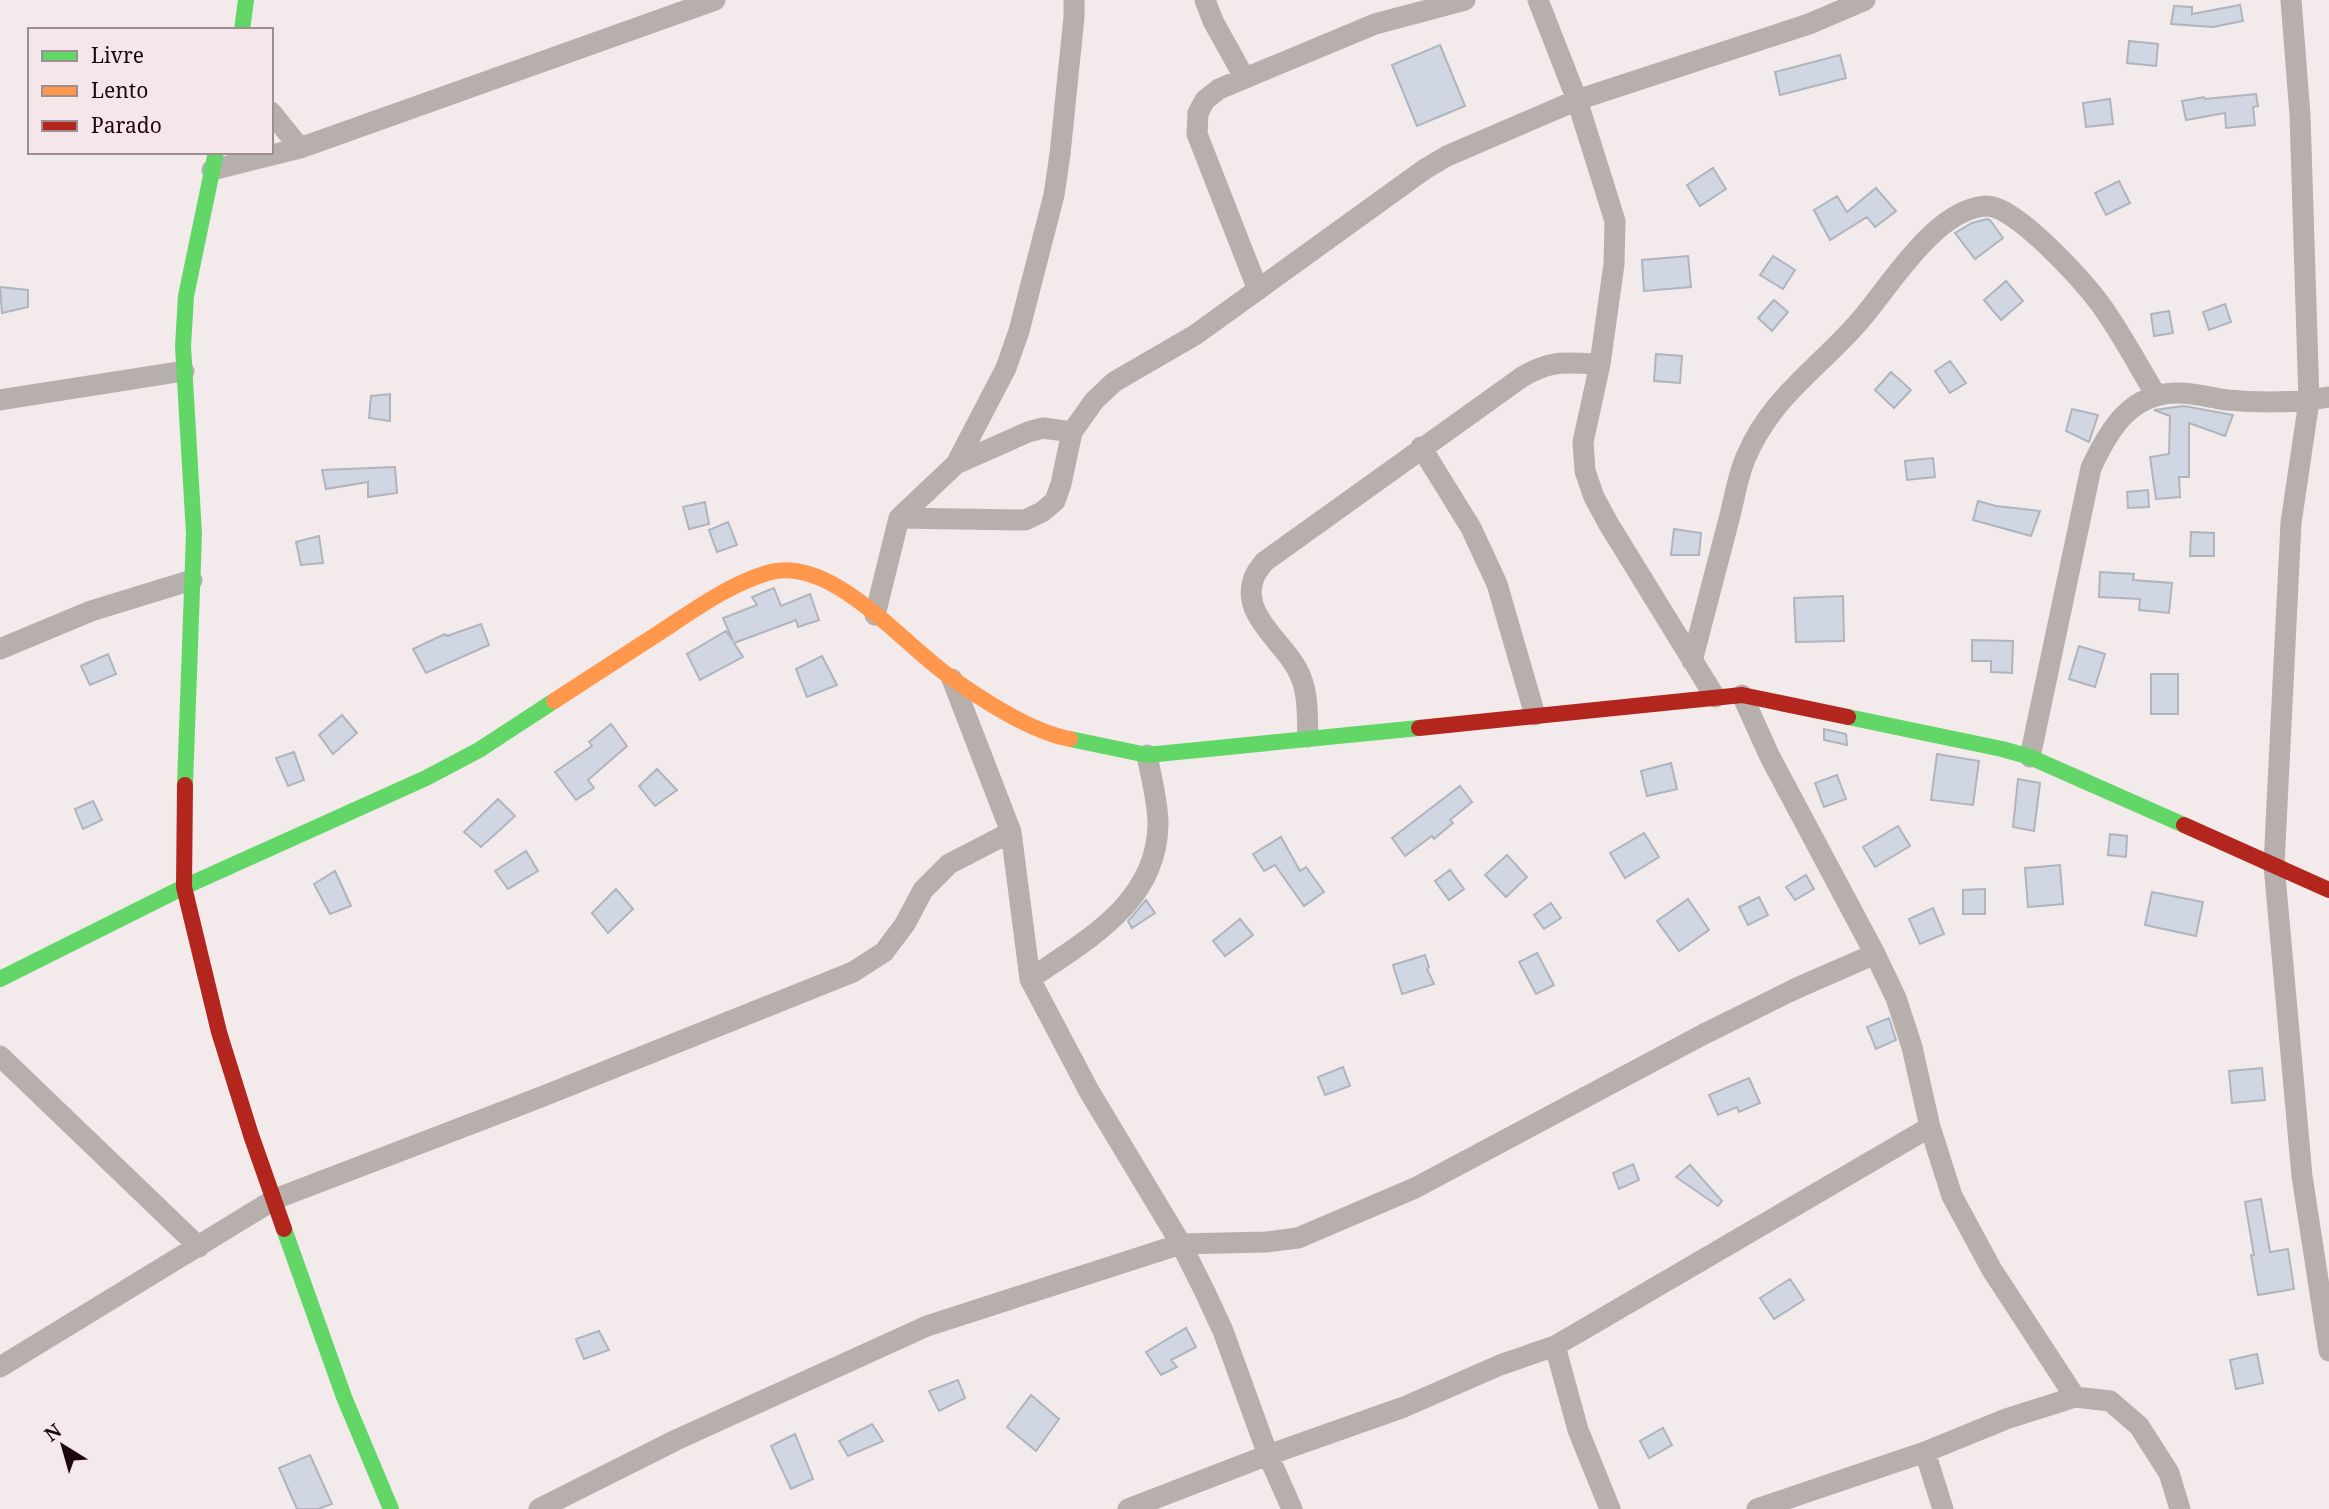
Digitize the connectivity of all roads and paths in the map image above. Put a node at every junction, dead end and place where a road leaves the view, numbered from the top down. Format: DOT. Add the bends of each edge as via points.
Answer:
graph roads {
  1 [pos="246,0"];
  2 [pos="715,0"];
  3 [pos="1074,0"];
  4 [pos="1205,0"];
  5 [pos="1465,0"];
  6 [pos="1538,0"];
  7 [pos="1865,0"];
  8 [pos="2291,0"];
  9 [pos="242,28"];
  10 [pos="1244,78"];
  11 [pos="1577,100"];
  12 [pos="273,114"];
  13 [pos="300,148"];
  14 [pos="273,152"];
  15 [pos="260,154"];
  16 [pos="214,161"];
  17 [pos="1258,290"];
  18 [pos="1600,364"];
  19 [pos="184,370"];
  20 [pos="2157,395"];
  21 [pos="2319,399"];
  22 [pos="0,400"];
  23 [pos="1072,432"];
  24 [pos="1421,447"];
  25 [pos="956,464"];
  26 [pos="899,518"];
  27 [pos="192,580"];
  28 [pos="875,615"];
  29 [pos="0,649"];
  30 [pos="1692,662"];
  31 [pos="952,679"];
  32 [pos="1742,695"];
  33 [pos="1716,696"];
  34 [pos="1535,715"];
  35 [pos="1308,737"];
  36 [pos="1147,755"];
  37 [pos="2030,757"];
  38 [pos="1011,832"];
  39 [pos="2274,865"];
  40 [pos="184,887"];
  41 [pos="2329,890"];
  42 [pos="1875,954"];
  43 [pos="0,979"];
  44 [pos="1030,979"];
  45 [pos="0,1056"];
  46 [pos="1930,1127"];
  47 [pos="275,1199"];
  48 [pos="1181,1244"];
  49 [pos="199,1247"];
  50 [pos="1555,1346"];
  51 [pos="2329,1351"];
  52 [pos="0,1367"];
  53 [pos="2075,1397"];
  54 [pos="1925,1452"];
  55 [pos="1268,1455"];
  56 [pos="391,1509"];
  57 [pos="539,1509"];
  58 [pos="1128,1509"];
  59 [pos="1293,1509"];
  60 [pos="1610,1509"];
  61 [pos="1757,1509"];
  62 [pos="1943,1509"];
  63 [pos="2180,1509"];
  1 -- 9 [label="street"];
  2 -- 13 [label="street"];
  3 -- 25 [label="street" via="1054,195 1006,368"];
  4 -- 10 [label="street"];
  5 -- 10 [label="street" via="1375,24"];
  6 -- 11 [label="street"];
  7 -- 11 [label="street" via="1809,24"];
  8 -- 21 [label="street"];
  10 -- 17 [label="street" via="1205,100 1198,113 1197,134"];
  11 -- 17 [label="street" via="1425,169"];
  11 -- 18 [label="street" via="1615,221"];
  12 -- 13 [label="street"];
  13 -- 14 [label="street"];
  15 -- 16 [label="street"];
  16 -- 19 [label="street" via="186,296"];
  17 -- 23 [label="street" via="1195,335 1114,382"];
  18 -- 24 [label="street" via="1538,367"];
  18 -- 30 [label="street" via="1583,442 1585,471 1608,523"];
  19 -- 22 [label="street"];
  19 -- 27 [label="street" via="194,534"];
  20 -- 21 [label="street"];
  20 -- 30 [label="street" via="2100,304 2055,253 2013,216 1988,206 1961,214 1910,255 1858,323 1788,390 1759,428 1744,460"];
  20 -- 37 [label="street" via="2123,415 2091,468"];
  21 -- 39 [label="street" via="2291,523"];
  23 -- 25 [label="street" via="1043,428 1028,432"];
  23 -- 26 [label="street" via="1055,501 1042,512 1025,520"];
  24 -- 34 [label="street" via="1471,528 1497,584"];
  24 -- 35 [label="street" via="1264,562 1252,581 1252,601 1261,621 1289,655 1305,688"];
  25 -- 26 [label="street"];
  26 -- 28 [label="street"];
  27 -- 29 [label="street" via="91,611"];
  27 -- 40 [label="street"];
  28 -- 31 [label="street"];
  28 -- 40 [label="street" via="843,589 797,570 770,572 726,589 479,750"];
  30 -- 33 [label="street"];
  31 -- 36 [label="street" via="1058,737"];
  31 -- 38 [label="street"];
  32 -- 33 [label="street"];
  32 -- 37 [label="street"];
  32 -- 42 [label="street"];
  33 -- 34 [label="street"];
  34 -- 35 [label="street"];
  35 -- 36 [label="street"];
  36 -- 44 [label="street" via="1158,822 1155,852 1139,890 1111,922"];
  37 -- 39 [label="street"];
  38 -- 44 [label="street"];
  38 -- 47 [label="street" via="948,864 923,890 884,951 853,972"];
  39 -- 41 [label="street"];
  39 -- 51 [label="street" via="2302,1176"];
  40 -- 43 [label="street"];
  40 -- 47 [label="street" via="219,1032"];
  42 -- 46 [label="street" via="1912,1047"];
  42 -- 48 [label="street" via="1704,1034 1415,1188 1298,1238"];
  44 -- 48 [label="street"];
  45 -- 49 [label="street"];
  46 -- 50 [label="street"];
  46 -- 53 [label="street" via="1952,1196 1992,1270"];
  47 -- 49 [label="street"];
  47 -- 56 [label="street" via="344,1398"];
  48 -- 55 [label="street" via="1223,1331"];
  48 -- 57 [label="street" via="927,1326 676,1440"];
  49 -- 52 [label="street"];
  50 -- 55 [label="street"];
  50 -- 60 [label="street" via="1578,1430"];
  53 -- 54 [label="street"];
  53 -- 63 [label="street" via="2110,1401 2138,1426 2169,1473"];
  54 -- 61 [label="street"];
  54 -- 62 [label="street"];
  55 -- 58 [label="street"];
  55 -- 59 [label="street"];
}
